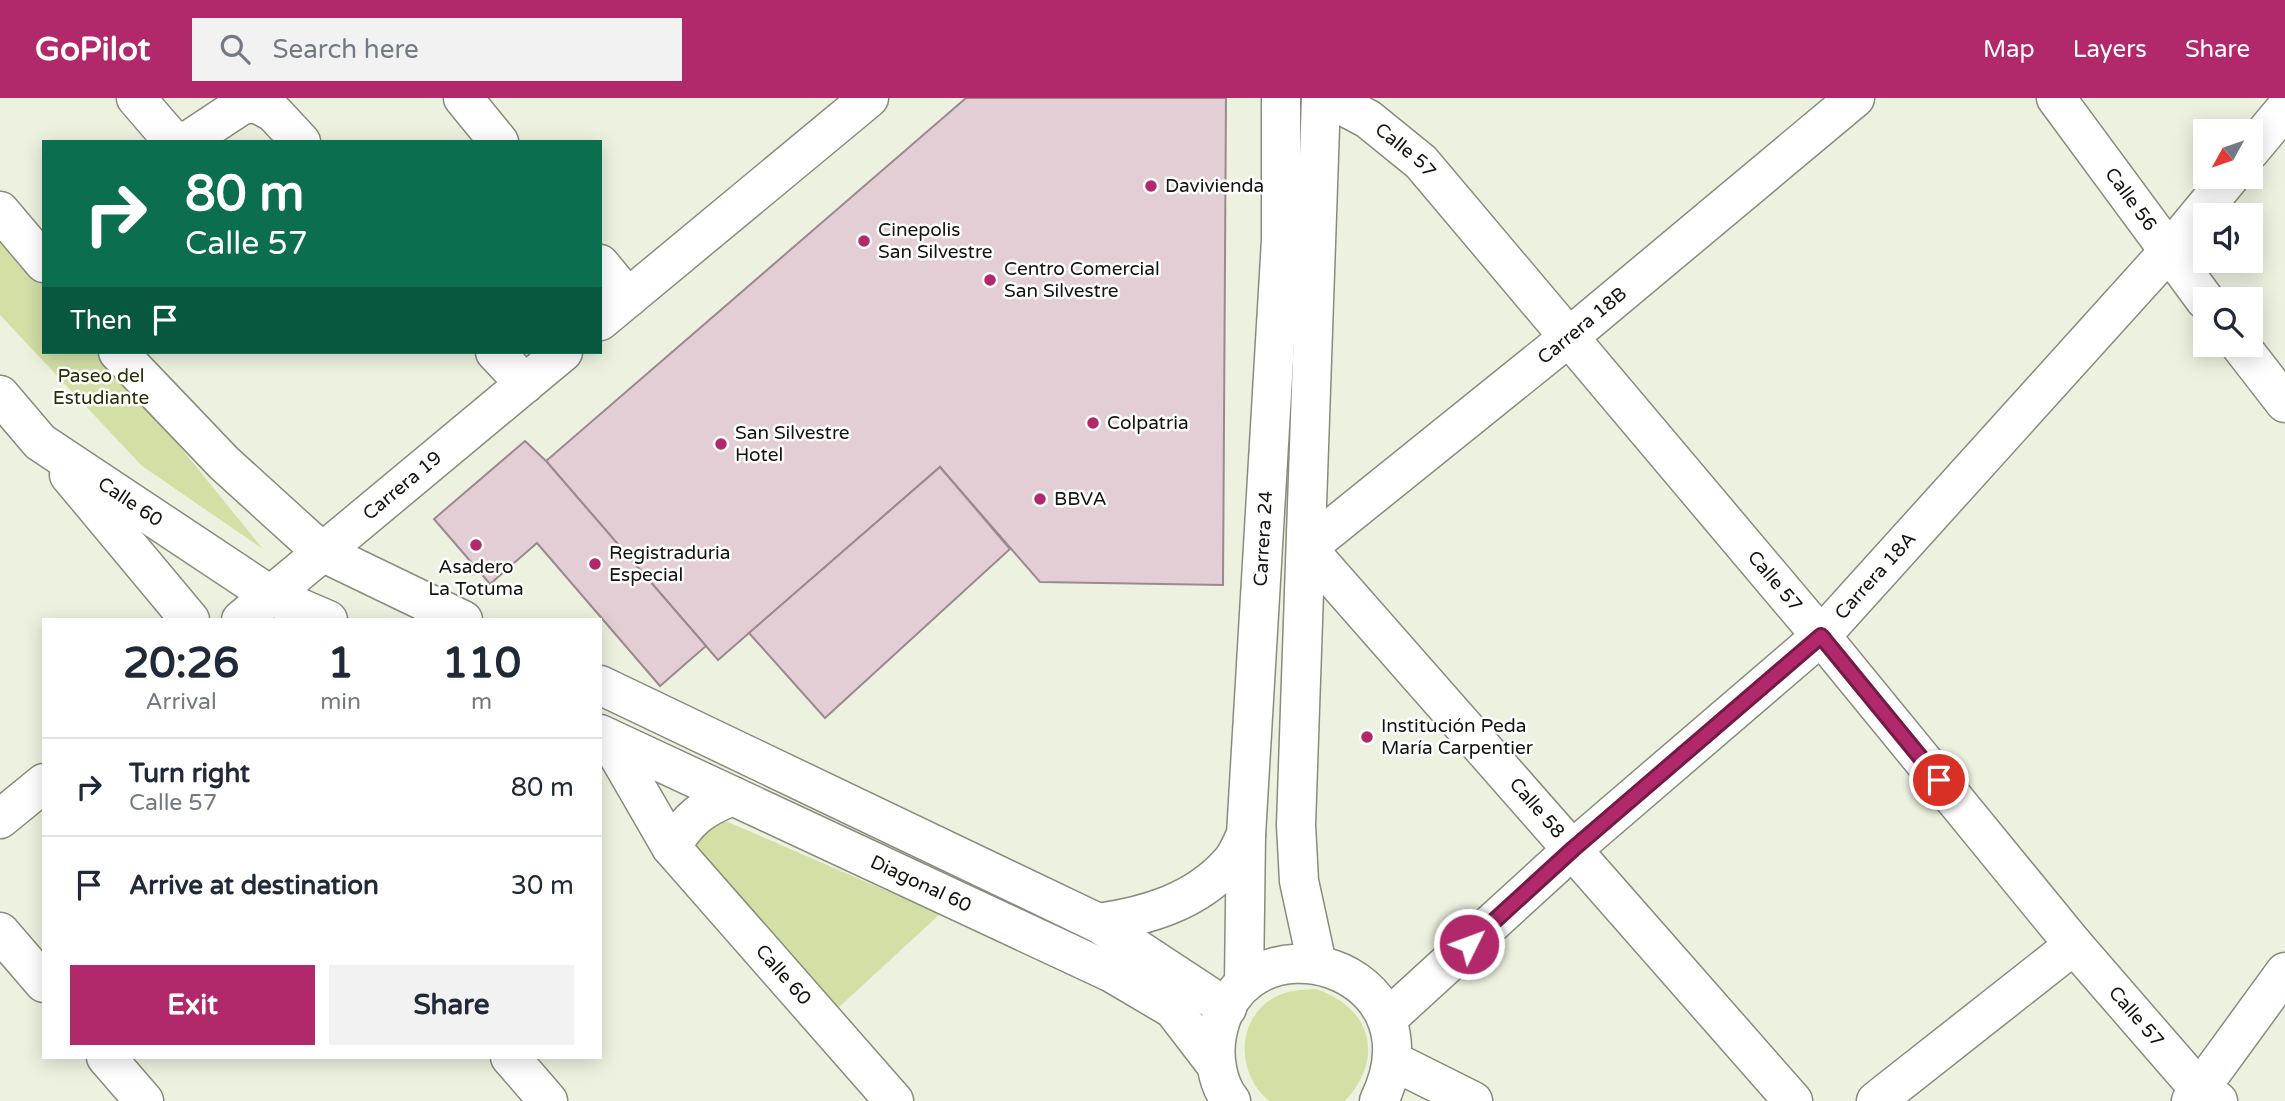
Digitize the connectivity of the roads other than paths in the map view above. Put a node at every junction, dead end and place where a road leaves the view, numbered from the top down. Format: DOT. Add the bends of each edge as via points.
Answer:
graph roads {
  1 [pos="136,98"];
  2 [pos="463,98"];
  3 [pos="1281,98"];
  4 [pos="1321,98"];
  5 [pos="1328,98"];
  6 [pos="1855,98"];
  7 [pos="2056,98"];
  8 [pos="857,102"];
  9 [pos="2285,109"];
  10 [pos="2263,135"];
  11 [pos="172,140"];
  12 [pos="189,140"];
  13 [pos="299,140"];
  14 [pos="497,140"];
  15 [pos="2220,189"];
  16 [pos="0,211"];
  17 [pos="2168,252"];
  18 [pos="42,261"];
  19 [pos="602,271"];
  20 [pos="2195,287"];
  21 [pos="614,310"];
  22 [pos="1569,337"];
  23 [pos="120,354"];
  24 [pos="497,354"];
  25 [pos="561,354"];
  26 [pos="2249,357"];
  27 [pos="525,384"];
  28 [pos="0,395"];
  29 [pos="2285,403"];
  30 [pos="40,442"];
  31 [pos="1307,548"];
  32 [pos="322,552"];
  33 [pos="270,595"];
  34 [pos="188,618"];
  35 [pos="243,618"];
  36 [pos="323,618"];
  37 [pos="459,618"];
  38 [pos="1821,636"];
  39 [pos="602,686"];
  40 [pos="604,736"];
  41 [pos="42,785"];
  42 [pos="733,796"];
  43 [pos="0,819"];
  44 [pos="1246,835"];
  45 [pos="671,847"];
  46 [pos="1573,849"];
  47 [pos="1098,923"];
  48 [pos="0,932"];
  49 [pos="2074,945"];
  50 [pos="1317,964"];
  51 [pos="2285,972"];
  52 [pos="42,981"];
  53 [pos="1235,994"];
  54 [pos="1387,1019"];
  55 [pos="109,1059"];
  56 [pos="512,1059"];
  57 [pos="1393,1061"];
  58 [pos="1216,1065"];
  59 [pos="2203,1097"];
  60 [pos="144,1101"];
  61 [pos="548,1101"];
  62 [pos="894,1101"];
  63 [pos="1231,1101"];
  64 [pos="1379,1101"];
  65 [pos="1473,1101"];
  66 [pos="1793,1101"];
  67 [pos="1876,1101"];
  1 -- 11 [label="street"];
  2 -- 14 [label="street"];
  3 -- 44 [label="street, Carrera 24" via="1281,240"];
  4 -- 31 [label="street"];
  5 -- 22 [label="street, Calle 57" via="1367,119 1420,162"];
  6 -- 22 [label="street, Carrera 18B"];
  7 -- 17 [label="street, Calle 56"];
  8 -- 21 [label="street"];
  9 -- 10 [label="street"];
  12 -- 13 [label="street" via="242,105 256,103 274,113"];
  15 -- 17 [label="street, Carrera 18A"];
  16 -- 18 [label="street"];
  17 -- 20 [label="street, Calle 56"];
  17 -- 38 [label="street, Carrera 18A"];
  19 -- 21 [label="street"];
  22 -- 31 [label="street, Carrera 18B"];
  22 -- 38 [label="street, Calle 57"];
  23 -- 32 [label="street" via="224,463"];
  24 -- 27 [label="street"];
  25 -- 27 [label="street, Carrera 19"];
  26 -- 29 [label="street"];
  27 -- 32 [label="street, Carrera 19"];
  28 -- 30 [label="street, Calle 60"];
  30 -- 33 [label="street, Calle 60"];
  30 -- 34 [label="street"];
  31 -- 46 [label="street, Calle 58"];
  31 -- 50 [label="street" via="1296,825 1299,881"];
  32 -- 33 [label="street, Carrera 19"];
  32 -- 37 [label="street"];
  33 -- 35 [label="street, Carrera 19"];
  33 -- 36 [label="street"];
  38 -- 46 [label="street, Carrera 18A"];
  38 -- 49 [label="street, Calle 57"];
  39 -- 47 [label="street, Diagonal 60"];
  40 -- 42 [label="street, Diagonal 60"];
  40 -- 45 [label="street, Calle 60"];
  41 -- 43 [label="street"];
  42 -- 45 [label="street" via="694,816"];
  42 -- 58 [label="street, Diagonal 60" via="1112,973 1173,1009"];
  44 -- 47 [label="street" via="1231,863 1192,893 1170,906"];
  44 -- 53 [label="street, Carrera 24"];
  45 -- 62 [label="street, Calle 60"];
  46 -- 54 [label="street, Carrera 18A"];
  46 -- 66 [label="street, Calle 58"];
  47 -- 53 [label="street, Diagonal 60"];
  48 -- 52 [label="street"];
  49 -- 59 [label="street, Calle 57"];
  49 -- 67 [label="street"];
  50 -- 53 [label="street" via="1273,968"];
  50 -- 54 [label="street" via="1349,975 1372,994"];
  51 -- 59 [label="street"];
  53 -- 58 [label="street, Carrera 24" via="1219,1026"];
  54 -- 57 [label="street"];
  55 -- 60 [label="street"];
  56 -- 61 [label="street"];
  57 -- 64 [label="street"];
  57 -- 65 [label="street"];
  58 -- 63 [label="street"];
}
